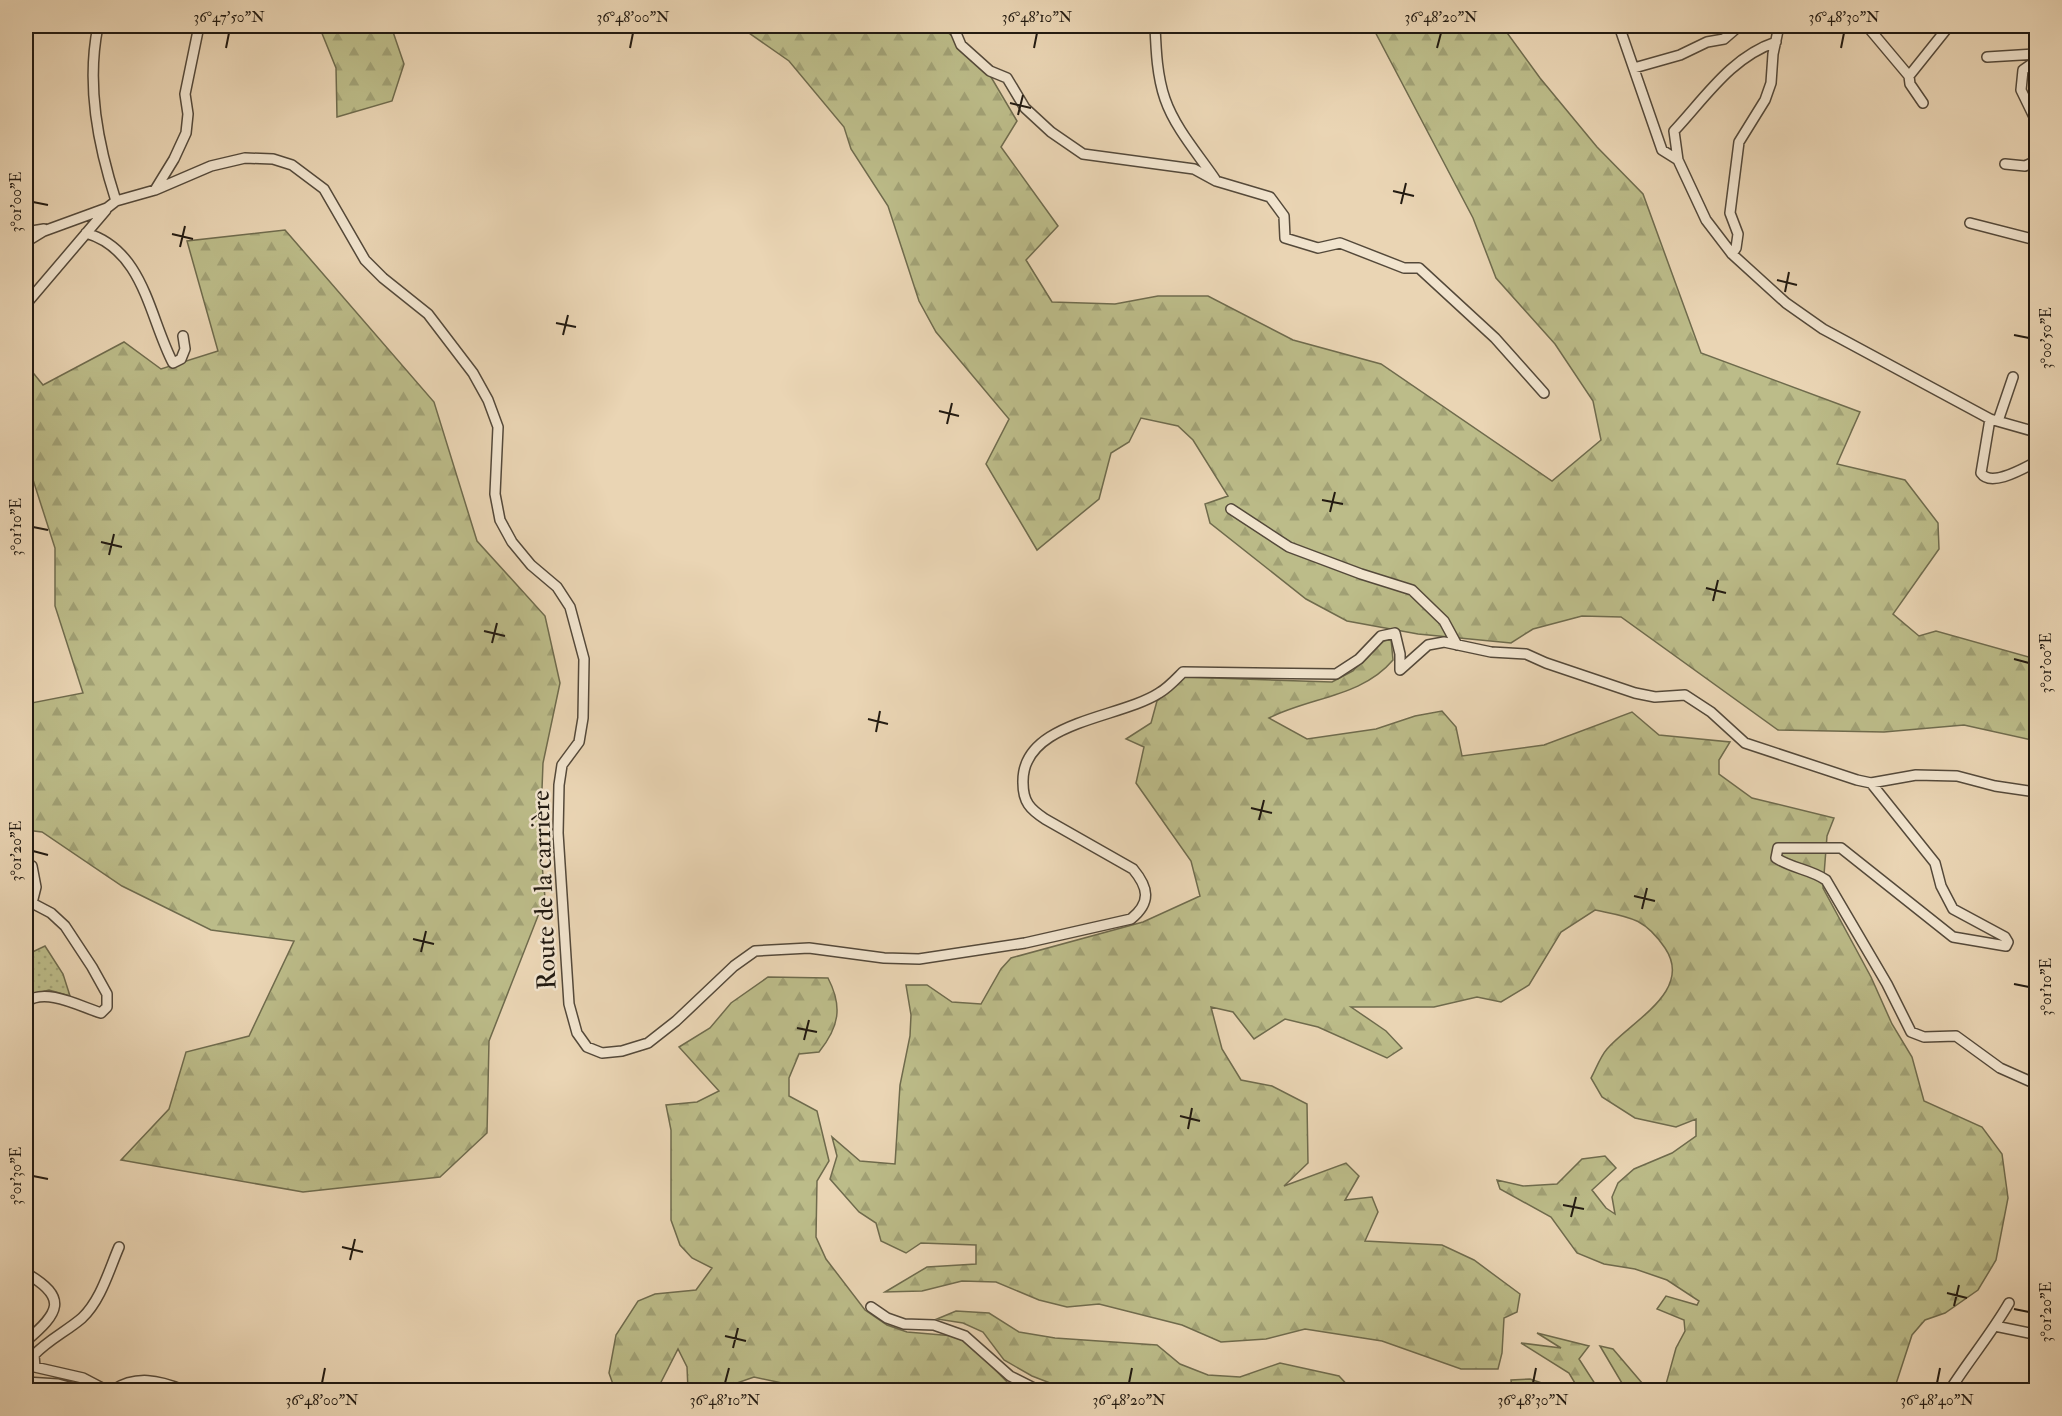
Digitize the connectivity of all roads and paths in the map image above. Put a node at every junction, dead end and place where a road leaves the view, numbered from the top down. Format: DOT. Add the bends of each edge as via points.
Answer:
graph roads {
  1 [pos="98,26"];
  2 [pos="199,26"];
  3 [pos="952,26"];
  4 [pos="1155,26"];
  5 [pos="1619,26"];
  6 [pos="1739,26"];
  7 [pos="1779,26"];
  8 [pos="1867,26"];
  9 [pos="1949,26"];
  10 [pos="1776,42"];
  11 [pos="2037,54"];
  12 [pos="1987,57"];
  13 [pos="2037,61"];
  14 [pos="1634,68"];
  15 [pos="1909,75"];
  16 [pos="1923,103"];
  17 [pos="2037,121"];
  18 [pos="1678,160"];
  19 [pos="2037,161"];
  20 [pos="2004,164"];
  21 [pos="1216,181"];
  22 [pos="155,190"];
  23 [pos="116,201"];
  24 [pos="107,208"];
  25 [pos="1970,223"];
  26 [pos="54,228"];
  27 [pos="26,232"];
  28 [pos="86,233"];
  29 [pos="2037,240"];
  30 [pos="26,242"];
  31 [pos="1732,254"];
  32 [pos="26,304"];
  33 [pos="183,336"];
  34 [pos="2013,377"];
  35 [pos="1544,393"];
  36 [pos="1994,420"];
  37 [pos="2037,432"];
  38 [pos="2037,462"];
  39 [pos="1231,509"];
  40 [pos="1457,645"];
  41 [pos="1871,783"];
  42 [pos="2037,792"];
  43 [pos="32,866"];
  44 [pos="29,905"];
  45 [pos="26,1002"];
  46 [pos="2037,1084"];
  47 [pos="119,1247"];
  48 [pos="26,1274"];
  49 [pos="2009,1303"];
  50 [pos="871,1307"];
  51 [pos="1995,1326"];
  52 [pos="2029,1333"];
  53 [pos="26,1341"];
  54 [pos="30,1366"];
  55 [pos="26,1382"];
  56 [pos="80,1390"];
  57 [pos="106,1390"];
  58 [pos="113,1390"];
  59 [pos="183,1390"];
  60 [pos="1038,1390"];
  61 [pos="1950,1390"];
  1 -- 23 [label="street" via="94,91 98,142"];
  2 -- 22 [label="street" via="185,94 186,133"];
  3 -- 21 [label="street" via="961,45 990,71 1007,78 1025,108 1083,154 1194,169"];
  4 -- 21 [label="street" via="1165,100"];
  5 -- 14 [label="street"];
  6 -- 14 [label="street" via="1724,39"];
  7 -- 10 [label="street"];
  8 -- 15 [label="street"];
  9 -- 15 [label="street"];
  10 -- 18 [label="street" via="1742,59 1674,131"];
  10 -- 31 [label="street" via="1765,100 1738,142 1730,213 1738,234"];
  11 -- 12 [label="street"];
  13 -- 17 [label="street" via="2023,70 2020,85"];
  14 -- 18 [label="street" via="1662,150"];
  15 -- 16 [label="street" via="1910,84"];
  18 -- 31 [label="street" via="1706,220"];
  19 -- 20 [label="street" via="2025,166"];
  21 -- 35 [label="street" via="1270,197 1284,216 1285,238 1297,244 1318,248 1340,243 1404,268 1419,268 1495,338"];
  22 -- 23 [label="street, Route de la carrière"];
  22 -- 40 [label="street, Route de la carrière" via="211,166 245,158 273,159 292,165 324,189 365,260 434,321 488,400 498,427 495,494 500,520 512,542 570,607 584,659 583,718 579,742 562,765 558,833 569,1004 577,1034 587,1047 602,1053 648,1043 755,951 809,948 919,959 1025,943 1131,918 1142,910 1146,897 1143,881 1133,869 1045,819 1023,797 1025,764 1036,745 1053,734 1159,694 1184,672 1336,674 1359,659 1381,636 1395,633 1400,670 1428,645"];
  23 -- 24 [label="street, Route de la carrière"];
  24 -- 26 [label="street, Route de la carrière"];
  24 -- 28 [label="street"];
  25 -- 29 [label="street"];
  26 -- 27 [label="street"];
  26 -- 30 [label="street, Route de la carrière"];
  28 -- 32 [label="street"];
  28 -- 33 [label="street" via="112,247 131,267 173,363 182,359"];
  31 -- 36 [label="street" via="1786,303 1823,329"];
  34 -- 36 [label="street"];
  36 -- 37 [label="street"];
  36 -- 38 [label="street" via="1983,477 2004,476"];
  39 -- 40 [label="street" via="1289,547 1412,590 1444,621"];
  40 -- 41 [label="street" via="1526,654 1655,697 1685,695 1745,743"];
  41 -- 42 [label="street" via="1916,775 1957,776"];
  41 -- 46 [label="street" via="1935,863 1953,909 2005,937 2006,946 1953,937 1841,848 1778,848 1776,858 1791,868 1811,870 1826,880 1911,1032 1924,1037 1956,1036 2000,1068"];
  43 -- 44 [label="street" via="36,887"];
  44 -- 45 [label="street" via="51,913 65,926 107,994 101,1013 66,1000 45,997"];
  47 -- 54 [label="street" via="94,1304 82,1318 40,1348"];
  48 -- 53 [label="street" via="44,1284 57,1304 53,1315"];
  49 -- 51 [label="street"];
  50 -- 60 [label="street" via="904,1324 934,1325 965,1336 1010,1376"];
  51 -- 52 [label="street"];
  51 -- 61 [label="street"];
  54 -- 57 [label="street" via="83,1378"];
  55 -- 56 [label="street"];
  58 -- 59 [label="street" via="140,1380 154,1380"];
}
